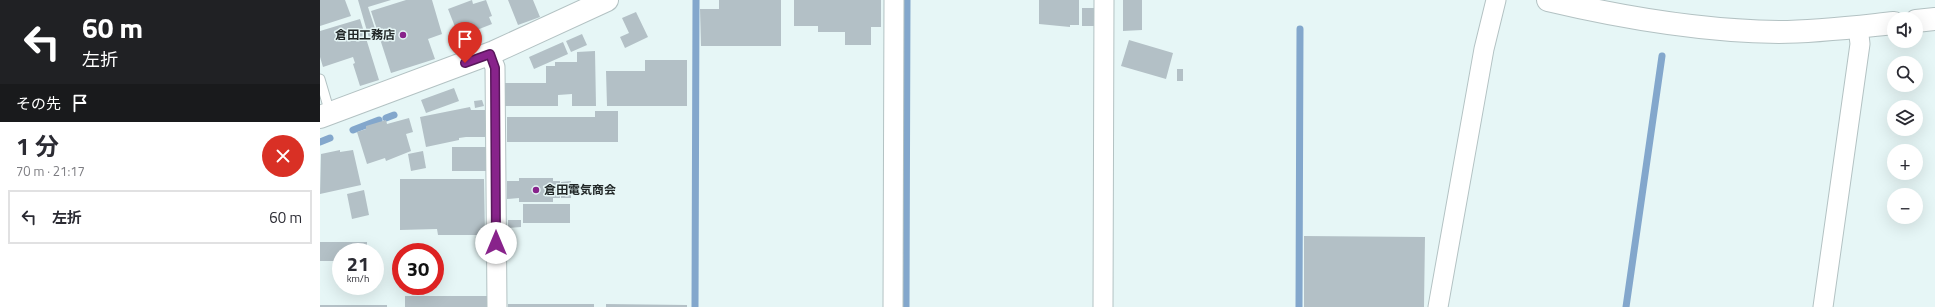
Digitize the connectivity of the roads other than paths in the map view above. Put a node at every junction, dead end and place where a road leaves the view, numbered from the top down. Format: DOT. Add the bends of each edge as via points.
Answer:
graph roads {
  1 [pos="607,0"];
  2 [pos="894,0"];
  3 [pos="1104,0"];
  4 [pos="1496,0"];
  5 [pos="1548,0"];
  6 [pos="1935,19"];
  7 [pos="1923,20"];
  8 [pos="1887,24"];
  9 [pos="1858,26"];
  10 [pos="490,54"];
  11 [pos="320,79"];
  12 [pos="325,115"];
  13 [pos="496,307"];
  14 [pos="893,307"];
  15 [pos="1103,307"];
  16 [pos="1438,307"];
  17 [pos="1823,307"];
  1 -- 10 [label="street"];
  2 -- 14 [label="street"];
  3 -- 15 [label="street"];
  4 -- 16 [label="street" via="1484,49"];
  5 -- 9 [label="street" via="1646,20 1713,28 1780,32"];
  6 -- 7 [label="street"];
  8 -- 9 [label="street"];
  9 -- 17 [label="street" via="1860,44"];
  10 -- 12 [label="street"];
  10 -- 13 [label="street" via="495,68"];
  11 -- 12 [label="lane"];
}
